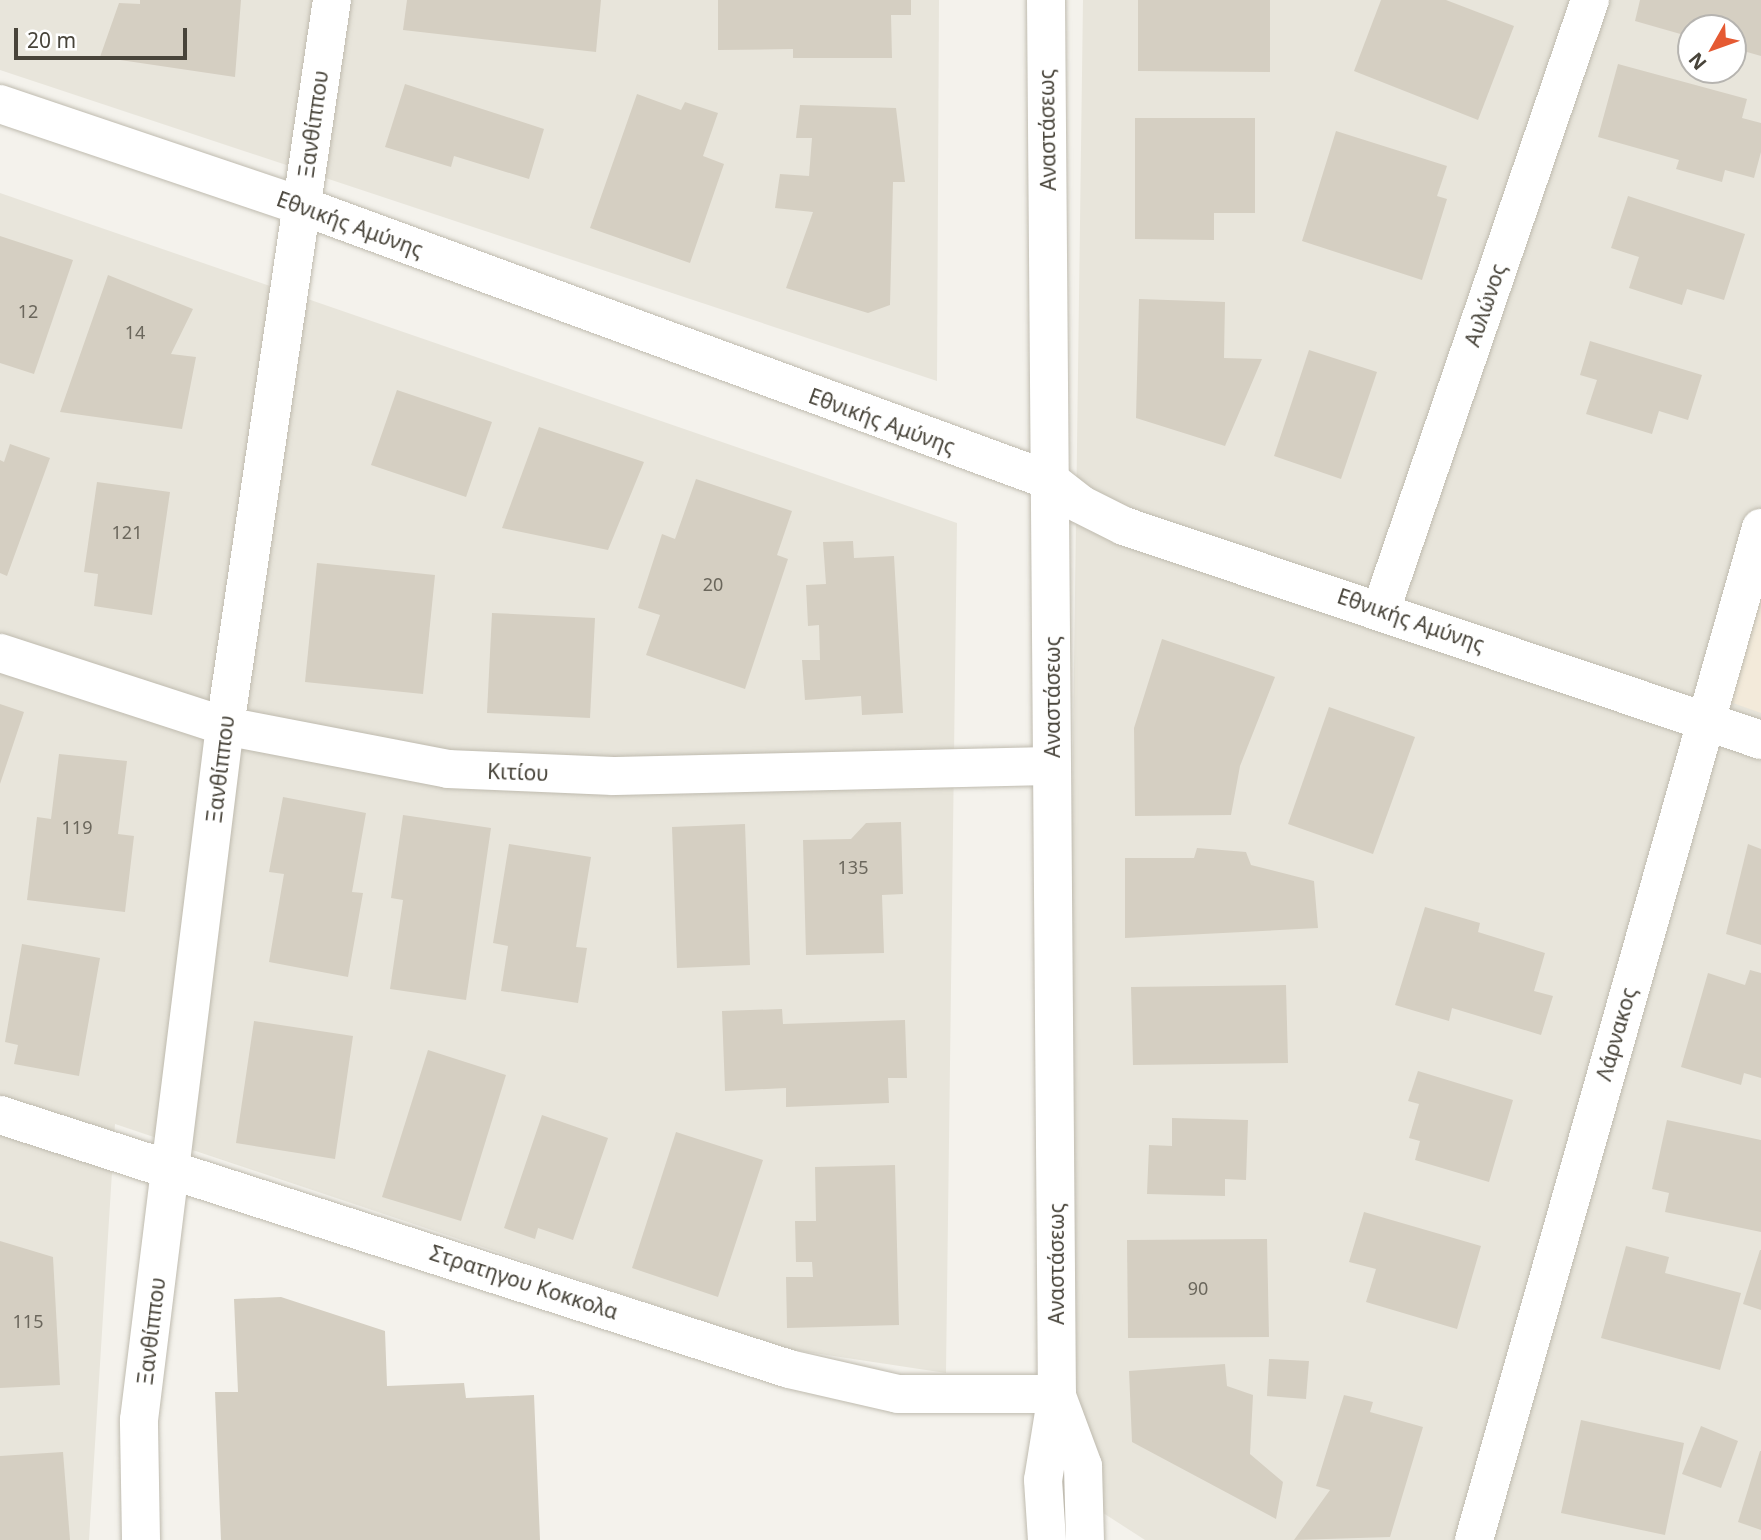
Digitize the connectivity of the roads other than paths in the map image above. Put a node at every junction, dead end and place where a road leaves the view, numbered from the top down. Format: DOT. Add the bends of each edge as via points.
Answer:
graph roads {
  1 [pos="331,0"];
  2 [pos="1046,0"];
  3 [pos="1590,0"];
  4 [pos="0,104"];
  5 [pos="302,206"];
  6 [pos="1051,481"];
  7 [pos="1761,528"];
  8 [pos="1381,610"];
  9 [pos="0,653"];
  10 [pos="1705,720"];
  11 [pos="225,726"];
  12 [pos="1761,740"];
  13 [pos="1052,766"];
  14 [pos="0,1115"];
  15 [pos="171,1168"];
  16 [pos="1057,1395"];
  17 [pos="141,1540"];
  18 [pos="1047,1540"];
  19 [pos="1085,1540"];
  20 [pos="1474,1540"];
  1 -- 5 [label="street, Ξανθίππου"];
  2 -- 6 [label="street, Αναστάσεως"];
  3 -- 8 [label="street, Αυλώνος"];
  4 -- 5 [label="street, Εθνικής Αμύνης"];
  5 -- 6 [label="street, Εθνικής Αμύνης"];
  5 -- 11 [label="street, Ξανθίππου"];
  6 -- 8 [label="street, Εθνικής Αμύνης" via="1080,504 1124,526"];
  6 -- 13 [label="street, Αναστάσεως"];
  7 -- 10 [label="street, Λάρνακος"];
  8 -- 10 [label="street, Εθνικής Αμύνης"];
  9 -- 11 [label="street, Κιτίου"];
  10 -- 12 [label="street, Εθνικής Αμύνης"];
  10 -- 20 [label="street, Λάρνακος"];
  11 -- 13 [label="street, Κιτίου" via="448,769 613,776"];
  11 -- 15 [label="street, Ξανθίππου"];
  13 -- 16 [label="street, Αναστάσεως"];
  14 -- 15 [label="street, Στρατηγου Κοκκολα"];
  15 -- 16 [label="street, Στρατηγου Κοκκολα" via="789,1369 898,1394"];
  15 -- 17 [label="street, Ξανθίππου" via="139,1420"];
  16 -- 18 [label="street, Αναστάσεως" via="1043,1480"];
  16 -- 19 [label="street, Αναστάσεως" via="1083,1466"];
}
